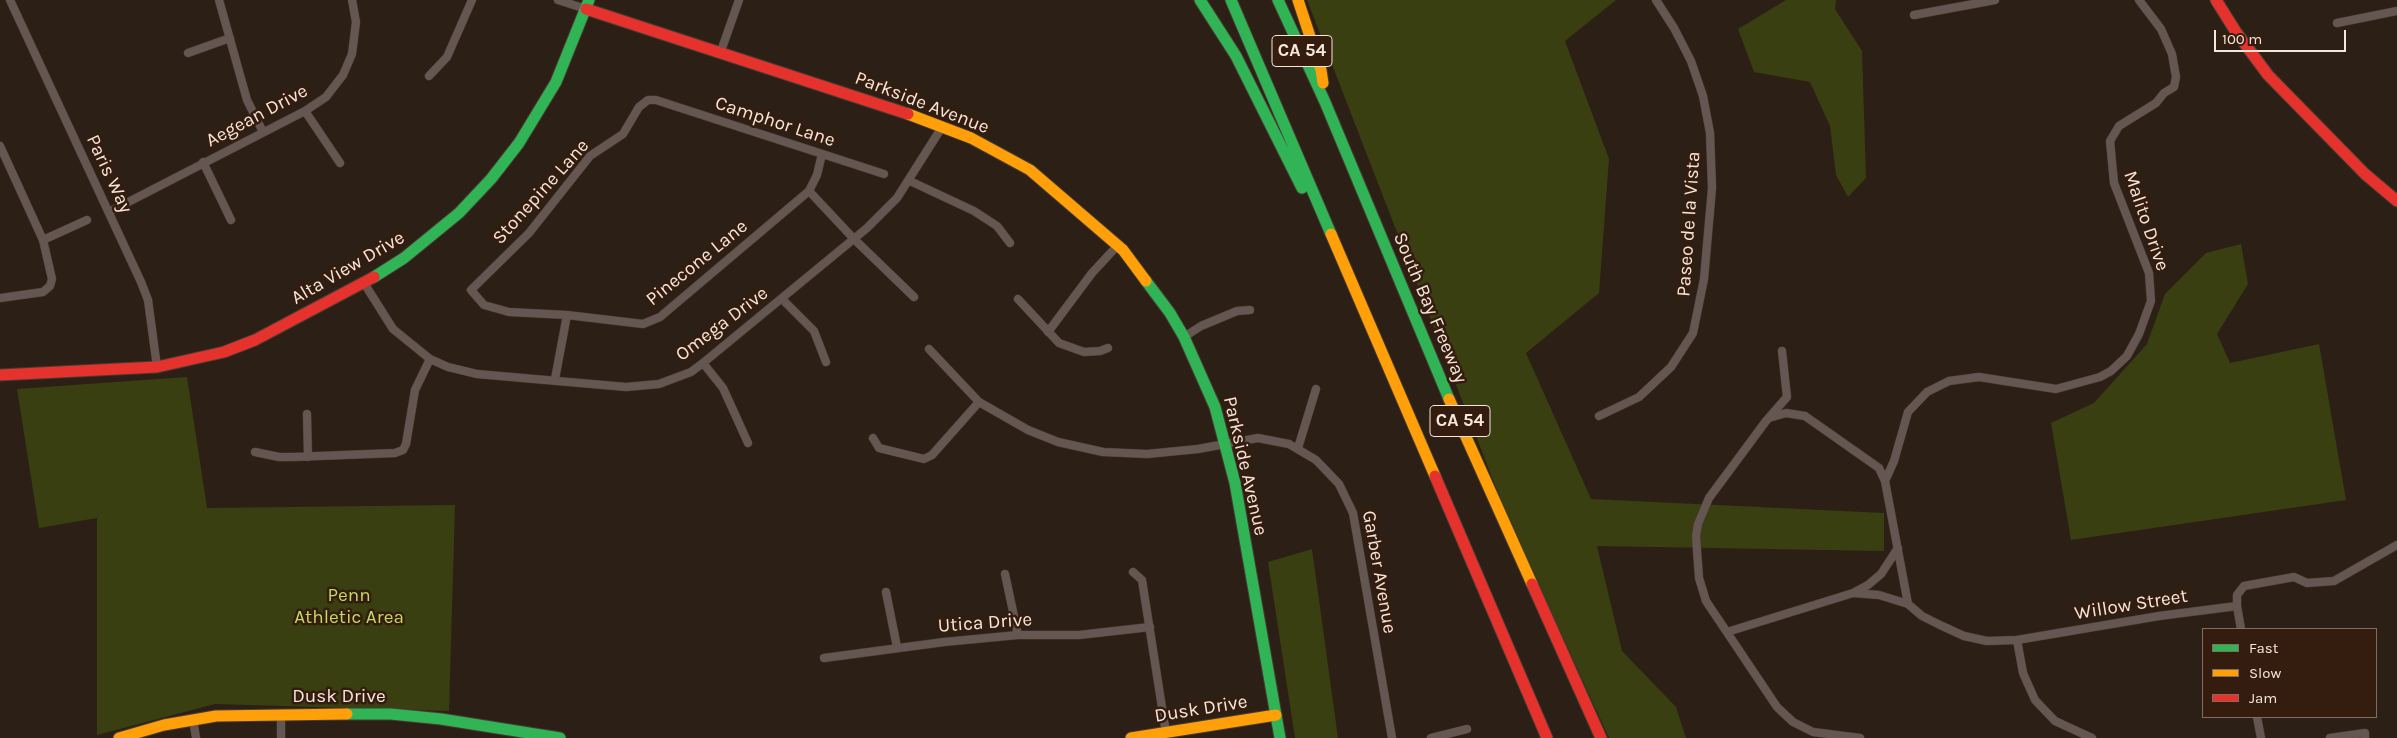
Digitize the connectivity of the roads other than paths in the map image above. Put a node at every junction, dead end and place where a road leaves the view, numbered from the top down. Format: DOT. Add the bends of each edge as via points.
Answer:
graph roads {
  1 [pos="10,0"];
  2 [pos="219,0"];
  3 [pos="352,0"];
  4 [pos="472,0"];
  5 [pos="558,0"];
  6 [pos="739,0"];
  7 [pos="1200,0"];
  8 [pos="1231,0"];
  9 [pos="1278,0"];
  10 [pos="1298,0"];
  11 [pos="1656,0"];
  12 [pos="1996,0"];
  13 [pos="2139,0"];
  14 [pos="2216,0"];
  15 [pos="588,4"];
  16 [pos="2397,11"];
  17 [pos="1914,15"];
  18 [pos="2337,23"];
  19 [pos="230,38"];
  20 [pos="721,51"];
  21 [pos="188,53"];
  22 [pos="429,76"];
  23 [pos="656,100"];
  24 [pos="1326,102"];
  25 [pos="305,111"];
  26 [pos="942,126"];
  27 [pos="263,132"];
  28 [pos="0,146"];
  29 [pos="822,154"];
  30 [pos="203,162"];
  31 [pos="340,163"];
  32 [pos="884,174"];
  33 [pos="910,181"];
  34 [pos="809,191"];
  35 [pos="2397,201"];
  36 [pos="109,212"];
  37 [pos="87,220"];
  38 [pos="231,220"];
  39 [pos="854,239"];
  40 [pos="43,240"];
  41 [pos="1010,242"];
  42 [pos="1118,245"];
  43 [pos="364,283"];
  44 [pos="471,290"];
  45 [pos="914,297"];
  46 [pos="0,298"];
  47 [pos="782,299"];
  48 [pos="1018,299"];
  49 [pos="1360,300"];
  50 [pos="1250,310"];
  51 [pos="567,315"];
  52 [pos="1048,332"];
  53 [pos="1184,337"];
  54 [pos="1108,348"];
  55 [pos="929,350"];
  56 [pos="1782,351"];
  57 [pos="430,359"];
  58 [pos="826,362"];
  59 [pos="704,363"];
  60 [pos="157,367"];
  61 [pos="0,375"];
  62 [pos="556,379"];
  63 [pos="1316,389"];
  64 [pos="979,402"];
  65 [pos="306,414"];
  66 [pos="1599,416"];
  67 [pos="1766,421"];
  68 [pos="873,438"];
  69 [pos="748,443"];
  70 [pos="1226,444"];
  71 [pos="1298,448"];
  72 [pos="255,452"];
  73 [pos="308,456"];
  74 [pos="1885,481"];
  75 [pos="2397,545"];
  76 [pos="1898,548"];
  77 [pos="1133,572"];
  78 [pos="1005,574"];
  79 [pos="886,592"];
  80 [pos="1853,593"];
  81 [pos="1908,604"];
  82 [pos="2237,606"];
  83 [pos="1150,627"];
  84 [pos="2241,628"];
  85 [pos="1727,632"];
  86 [pos="1018,635"];
  87 [pos="2017,640"];
  88 [pos="897,647"];
  89 [pos="824,658"];
  90 [pos="281,715"];
  91 [pos="1276,715"];
  92 [pos="2257,718"];
  93 [pos="194,719"];
  94 [pos="1467,729"];
  95 [pos="1166,733"];
  96 [pos="119,738"];
  97 [pos="196,738"];
  98 [pos="281,738"];
  99 [pos="560,738"];
  100 [pos="1131,738"];
  101 [pos="1280,738"];
  102 [pos="1392,738"];
  103 [pos="1431,738"];
  104 [pos="1547,738"];
  105 [pos="1601,738"];
  106 [pos="1860,738"];
  107 [pos="2092,738"];
  108 [pos="2261,738"];
  109 [pos="2330,738"];
  110 [pos="2365,738"];
  1 -- 36 [label="street, Paris Way"];
  2 -- 19 [label="street"];
  3 -- 25 [label="street, Aegean Drive" via="356,33 348,65 332,90"];
  4 -- 22 [label="street" via="447,57"];
  5 -- 15 [label="street, Parkside Avenue"];
  6 -- 20 [label="street"];
  7 -- 49 [label="main road" via="1236,56"];
  8 -- 49 [label="main road, CA 54"];
  9 -- 24 [label="main road, South Bay Freeway / CA 54"];
  10 -- 24 [label="main road" via="1321,70"];
  11 -- 66 [label="street, Paseo de la Vista" via="1691,61 1703,96 1710,133 1712,188 1704,279 1693,333 1680,356 1645,392"];
  12 -- 17 [label="street"];
  13 -- 74 [label="street, Malito Drive" via="2161,29 2172,54 2176,77 2174,87 2156,103 2118,126 2110,140 2114,183 2149,274 2150,307 2139,334 2127,356 2100,377 2056,389 1979,377 1949,381 1927,392 1908,412"];
  14 -- 35 [label="main road" via="2268,75 2365,174"];
  15 -- 20 [label="main road, Parkside Avenue"];
  15 -- 43 [label="main road, Alta View Drive" via="544,105 501,167 441,229"];
  16 -- 18 [label="street"];
  19 -- 21 [label="street"];
  19 -- 27 [label="street" via="248,100"];
  20 -- 26 [label="main road, Parkside Avenue"];
  23 -- 29 [label="street, Camphor Lane"];
  23 -- 44 [label="street, Stonepine Lane" via="643,103 623,134 590,156 529,233"];
  24 -- 105 [label="main road, South Bay Freeway / CA 54" via="1436,371"];
  25 -- 27 [label="street, Aegean Drive"];
  25 -- 31 [label="street"];
  26 -- 33 [label="street, Omega Drive"];
  26 -- 42 [label="main road, Parkside Avenue" via="1030,170"];
  27 -- 30 [label="street, Aegean Drive"];
  28 -- 40 [label="street"];
  29 -- 32 [label="street, Camphor Lane"];
  29 -- 34 [label="street, Pinecone Lane"];
  30 -- 36 [label="street, Aegean Drive"];
  30 -- 38 [label="street"];
  33 -- 39 [label="street, Omega Drive"];
  33 -- 41 [label="street" via="974,211 997,226"];
  34 -- 39 [label="street"];
  34 -- 51 [label="street, Pinecone Lane" via="660,317 643,324"];
  36 -- 60 [label="street, Paris Way" via="148,300"];
  37 -- 40 [label="street"];
  39 -- 45 [label="street"];
  39 -- 47 [label="street, Omega Drive"];
  40 -- 46 [label="street" via="52,276 50,286 40,293"];
  42 -- 52 [label="street" via="1092,273"];
  42 -- 53 [label="main road, Parkside Avenue" via="1140,271"];
  43 -- 57 [label="street, Omega Drive" via="393,329"];
  43 -- 60 [label="main road, Alta View Drive" via="255,340 224,352"];
  44 -- 51 [label="street, Pinecone Lane" via="484,305 509,312"];
  47 -- 58 [label="street" via="814,331"];
  47 -- 59 [label="street, Omega Drive"];
  48 -- 52 [label="street"];
  49 -- 104 [label="main road, CA 54"];
  50 -- 53 [label="street" via="1237,311"];
  51 -- 62 [label="street"];
  52 -- 54 [label="street" via="1059,343 1084,352"];
  53 -- 70 [label="main road, Parkside Avenue" via="1215,407"];
  55 -- 64 [label="street, Garber Avenue"];
  56 -- 67 [label="street" via="1787,397"];
  57 -- 62 [label="street, Omega Drive" via="477,374"];
  57 -- 73 [label="street" via="415,390 403,450"];
  59 -- 62 [label="street, Omega Drive" via="691,372 659,384 626,387"];
  59 -- 69 [label="street" via="723,388"];
  60 -- 61 [label="main road, Alta View Drive"];
  63 -- 71 [label="street"];
  64 -- 68 [label="street" via="924,459 879,448"];
  64 -- 70 [label="street, Garber Avenue" via="1046,437 1103,452 1147,454"];
  65 -- 73 [label="street"];
  67 -- 74 [label="street" via="1786,413 1805,416 1879,468"];
  67 -- 85 [label="street" via="1709,498 1698,524 1699,578 1706,601"];
  70 -- 71 [label="street, Garber Avenue" via="1258,438"];
  70 -- 91 [label="main road, Parkside Avenue"];
  71 -- 102 [label="street, Garber Avenue" via="1332,475 1345,493 1353,513"];
  72 -- 73 [label="street" via="279,457"];
  74 -- 76 [label="street"];
  75 -- 82 [label="street" via="2334,580 2307,583 2294,577 2244,586 2237,595"];
  76 -- 80 [label="street, Willow Street" via="1881,574"];
  76 -- 81 [label="street"];
  77 -- 83 [label="street" via="1142,580"];
  78 -- 86 [label="street"];
  79 -- 88 [label="street"];
  80 -- 81 [label="street, Willow Street" via="1879,595"];
  80 -- 85 [label="street, Willow Street"];
  81 -- 87 [label="street, Willow Street" via="1922,616 1964,636 1988,642"];
  82 -- 84 [label="street"];
  82 -- 87 [label="street, Willow Street"];
  83 -- 86 [label="street, Utica Drive" via="1079,636"];
  83 -- 95 [label="street"];
  85 -- 106 [label="street" via="1777,707 1793,722 1813,732"];
  86 -- 88 [label="street, Utica Drive"];
  87 -- 107 [label="street" via="2023,673 2034,700 2055,720"];
  88 -- 89 [label="street, Utica Drive"];
  90 -- 93 [label="main road, Dusk Drive"];
  90 -- 98 [label="street"];
  90 -- 99 [label="main road, Dusk Drive" via="391,714"];
  91 -- 95 [label="main road, Dusk Drive"];
  91 -- 101 [label="main road, Parkside Avenue"];
  92 -- 108 [label="street"];
  93 -- 96 [label="main road, Dusk Drive"];
  93 -- 97 [label="street"];
  94 -- 103 [label="street"];
  95 -- 100 [label="main road, Dusk Drive"];
  109 -- 110 [label="street" via="2364,733"];
}
